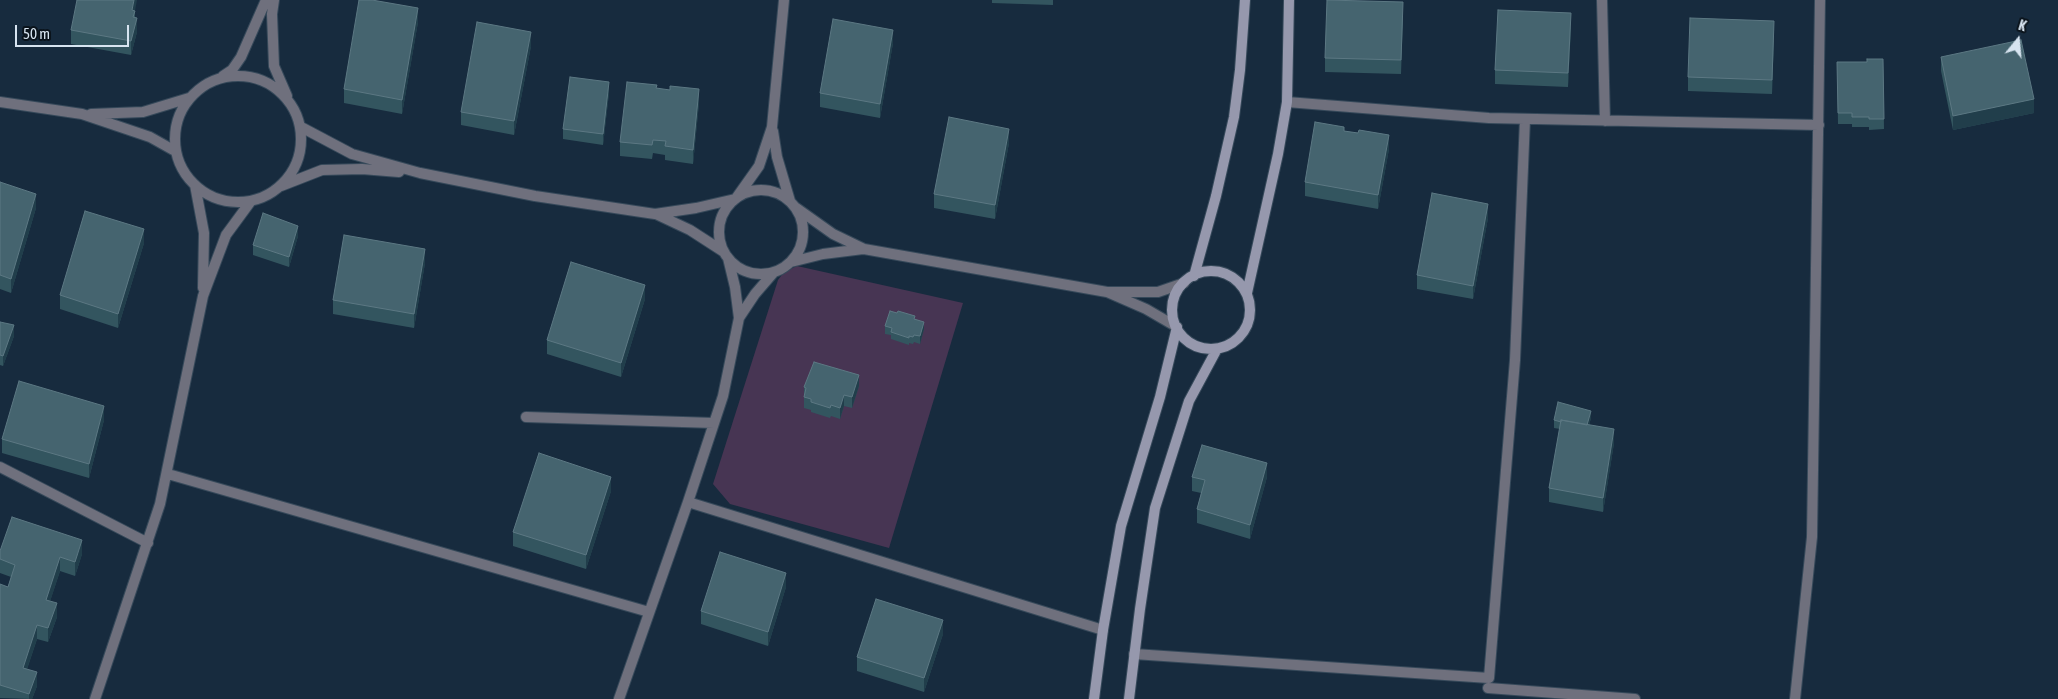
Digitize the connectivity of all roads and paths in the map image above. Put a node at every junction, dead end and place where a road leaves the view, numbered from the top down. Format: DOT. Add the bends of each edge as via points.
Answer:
graph roads {
  1 [pos="266,0"];
  2 [pos="274,0"];
  3 [pos="784,0"];
  4 [pos="1245,0"];
  5 [pos="1289,0"];
  6 [pos="1602,0"];
  7 [pos="1820,0"];
  8 [pos="218,78"];
  9 [pos="190,98"];
  10 [pos="0,102"];
  11 [pos="290,102"];
  12 [pos="1287,102"];
  13 [pos="82,114"];
  14 [pos="1525,119"];
  15 [pos="1605,121"];
  16 [pos="1819,125"];
  17 [pos="772,127"];
  18 [pos="301,128"];
  19 [pos="176,151"];
  20 [pos="420,173"];
  21 [pos="195,185"];
  22 [pos="280,186"];
  23 [pos="736,198"];
  24 [pos="251,201"];
  25 [pos="793,205"];
  26 [pos="655,214"];
  27 [pos="864,249"];
  28 [pos="726,255"];
  29 [pos="791,263"];
  30 [pos="774,272"];
  31 [pos="1194,276"];
  32 [pos="1184,283"];
  33 [pos="1106,292"];
  34 [pos="1247,294"];
  35 [pos="203,296"];
  36 [pos="739,318"];
  37 [pos="1177,327"];
  38 [pos="1217,349"];
  39 [pos="526,416"];
  40 [pos="714,423"];
  41 [pos="0,468"];
  42 [pos="168,474"];
  43 [pos="688,502"];
  44 [pos="148,543"];
  45 [pos="649,612"];
  46 [pos="1103,630"];
  47 [pos="1134,654"];
  48 [pos="1488,688"];
  49 [pos="96,699"];
  50 [pos="619,699"];
  51 [pos="1094,699"];
  52 [pos="1129,699"];
  53 [pos="1635,699"];
  54 [pos="1796,699"];
  1 -- 8 [label="street" via="241,57 232,70"];
  2 -- 11 [label="street" via="274,66"];
  3 -- 17 [label="street"];
  4 -- 31 [label="main road" via="1234,116"];
  5 -- 12 [label="main road"];
  6 -- 15 [label="street"];
  7 -- 16 [label="street"];
  8 -- 9 [label="street" via="198,89"];
  8 -- 11 [label="street" via="234,75 256,77 275,87"];
  9 -- 13 [label="street" via="142,112"];
  9 -- 19 [label="street" via="177,119"];
  10 -- 13 [label="street"];
  11 -- 18 [label="street"];
  12 -- 14 [label="street"];
  12 -- 34 [label="main road"];
  13 -- 19 [label="street" via="150,137"];
  14 -- 15 [label="street"];
  14 -- 48 [label="street" via="1515,360"];
  15 -- 16 [label="street"];
  16 -- 54 [label="street" via="1812,537"];
  17 -- 23 [label="street" via="759,166"];
  17 -- 25 [label="street" via="777,158"];
  18 -- 20 [label="street" via="352,154"];
  18 -- 22 [label="street" via="300,153 293,171"];
  19 -- 21 [label="street" via="180,166"];
  20 -- 22 [label="street" via="322,170"];
  20 -- 26 [label="street" via="535,196"];
  21 -- 24 [label="street" via="216,198 233,202"];
  21 -- 35 [label="street" via="204,233"];
  22 -- 24 [label="street"];
  23 -- 25 [label="street" via="753,190 768,190 782,195"];
  23 -- 26 [label="street"];
  23 -- 28 [label="street" via="728,204 718,231"];
  24 -- 35 [label="street" via="226,235"];
  25 -- 27 [label="street" via="833,234"];
  25 -- 29 [label="street" via="801,216 804,231 802,245"];
  26 -- 28 [label="street" via="690,230"];
  27 -- 29 [label="street" via="824,254"];
  27 -- 33 [label="street"];
  28 -- 30 [label="street" via="743,271 754,274"];
  28 -- 36 [label="street"];
  29 -- 30 [label="street"];
  30 -- 36 [label="street"];
  31 -- 32 [label="main road"];
  31 -- 34 [label="main road" via="1218,272 1230,276"];
  32 -- 33 [label="street" via="1158,292"];
  32 -- 37 [label="main road" via="1173,304"];
  33 -- 37 [label="street"];
  34 -- 38 [label="main road" via="1250,311 1246,328 1234,341"];
  35 -- 42 [label="street"];
  36 -- 40 [label="street" via="723,396"];
  37 -- 38 [label="main road" via="1194,344"];
  37 -- 46 [label="main road" via="1160,397 1121,526"];
  38 -- 47 [label="main road" via="1189,401 1155,508"];
  39 -- 40 [label="street"];
  40 -- 43 [label="street"];
  41 -- 44 [label="street"];
  42 -- 44 [label="street"];
  42 -- 45 [label="street"];
  43 -- 45 [label="street"];
  43 -- 46 [label="street"];
  44 -- 49 [label="street"];
  45 -- 50 [label="street"];
  46 -- 51 [label="main road"];
  47 -- 48 [label="street"];
  47 -- 52 [label="main road"];
  48 -- 53 [label="street"];
}
